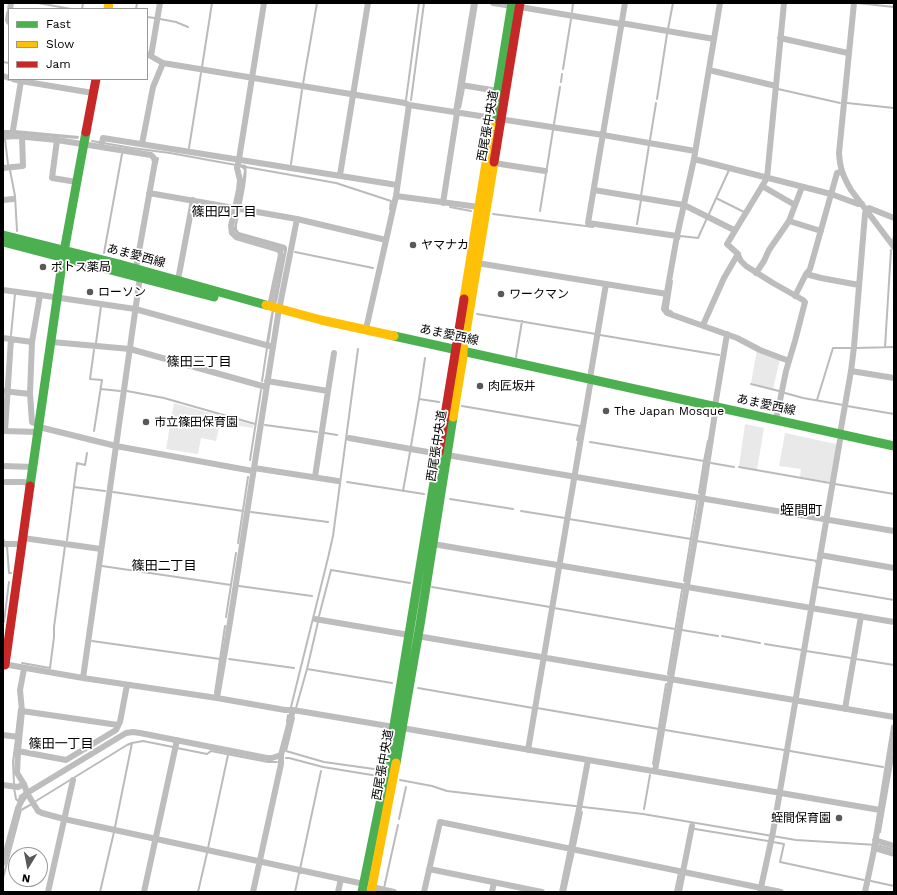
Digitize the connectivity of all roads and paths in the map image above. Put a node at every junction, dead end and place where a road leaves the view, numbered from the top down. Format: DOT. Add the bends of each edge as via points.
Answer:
graph roads {
  1 [pos="160,3"];
  2 [pos="264,3"];
  3 [pos="368,3"];
  4 [pos="474,3"];
  5 [pos="493,3"];
  6 [pos="624,3"];
  7 [pos="720,3"];
  8 [pos="784,3"];
  9 [pos="854,3"];
  10 [pos="516,5"];
  11 [pos="621,24"];
  12 [pos="780,38"];
  13 [pos="714,39"];
  14 [pos="848,53"];
  15 [pos="149,55"];
  16 [pos="163,63"];
  17 [pos="709,70"];
  18 [pos="252,78"];
  19 [pos="17,80"];
  20 [pos="96,80"];
  21 [pos="21,81"];
  22 [pos="461,85"];
  23 [pos="776,86"];
  24 [pos="498,91"];
  25 [pos="93,93"];
  26 [pos="353,95"];
  27 [pos="409,105"];
  28 [pos="457,113"];
  29 [pos="498,119"];
  30 [pos="12,134"];
  31 [pos="602,135"];
  32 [pos="3,137"];
  33 [pos="22,137"];
  34 [pos="57,140"];
  35 [pos="84,144"];
  36 [pos="102,144"];
  37 [pos="142,144"];
  38 [pos="695,151"];
  39 [pos="694,159"];
  40 [pos="238,163"];
  41 [pos="494,163"];
  42 [pos="3,168"];
  43 [pos="545,171"];
  44 [pos="842,172"];
  45 [pos="340,175"];
  46 [pos="767,178"];
  47 [pos="77,182"];
  48 [pos="397,185"];
  49 [pos="762,186"];
  50 [pos="802,187"];
  51 [pos="594,190"];
  52 [pos="149,193"];
  53 [pos="831,194"];
  54 [pos="396,196"];
  55 [pos="13,199"];
  56 [pos="3,200"];
  57 [pos="193,200"];
  58 [pos="443,203"];
  59 [pos="862,204"];
  60 [pos="684,205"];
  61 [pos="795,205"];
  62 [pos="479,207"];
  63 [pos="238,208"];
  64 [pos="866,210"];
  65 [pos="894,218"];
  66 [pos="298,219"];
  67 [pos="788,221"];
  68 [pos="734,230"];
  69 [pos="821,231"];
  70 [pos="3,235"];
  71 [pos="677,236"];
  72 [pos="386,240"];
  73 [pos="3,242"];
  74 [pos="894,247"];
  75 [pos="64,253"];
  76 [pos="738,254"];
  77 [pos="477,263"];
  78 [pos="136,268"];
  79 [pos="756,272"];
  80 [pos="806,274"];
  81 [pos="140,277"];
  82 [pos="178,280"];
  83 [pos="606,284"];
  84 [pos="859,285"];
  85 [pos="3,290"];
  86 [pos="667,294"];
  87 [pos="40,295"];
  88 [pos="795,296"];
  89 [pos="58,298"];
  90 [pos="135,309"];
  91 [pos="274,310"];
  92 [pos="703,325"];
  93 [pos="366,330"];
  94 [pos="727,334"];
  95 [pos="3,338"];
  96 [pos="11,339"];
  97 [pos="32,342"];
  98 [pos="52,342"];
  99 [pos="273,347"];
  100 [pos="130,349"];
  101 [pos="334,353"];
  102 [pos="459,353"];
  103 [pos="789,361"];
  104 [pos="851,371"];
  105 [pos="894,378"];
  106 [pos="590,382"];
  107 [pos="267,384"];
  108 [pos="328,391"];
  109 [pos="5,392"];
  110 [pos="30,394"];
  111 [pos="715,409"];
  112 [pos="776,420"];
  113 [pos="39,428"];
  114 [pos="4,431"];
  115 [pos="840,437"];
  116 [pos="349,438"];
  117 [pos="116,446"];
  118 [pos="894,446"];
  119 [pos="894,452"];
  120 [pos="443,455"];
  121 [pos="3,466"];
  122 [pos="34,467"];
  123 [pos="253,470"];
  124 [pos="315,477"];
  125 [pos="574,477"];
  126 [pos="338,480"];
  127 [pos="3,482"];
  128 [pos="31,483"];
  129 [pos="702,498"];
  130 [pos="826,519"];
  131 [pos="894,531"];
  132 [pos="23,541"];
  133 [pos="3,544"];
  134 [pos="433,544"];
  135 [pos="101,549"];
  136 [pos="820,555"];
  137 [pos="559,565"];
  138 [pos="894,568"];
  139 [pos="686,587"];
  140 [pos="811,608"];
  141 [pos="861,616"];
  142 [pos="315,619"];
  143 [pos="894,622"];
  144 [pos="7,624"];
  145 [pos="413,635"];
  146 [pos="544,657"];
  147 [pos="4,665"];
  148 [pos="24,669"];
  149 [pos="83,678"];
  150 [pos="671,679"];
  151 [pos="127,685"];
  152 [pos="217,698"];
  153 [pos="795,700"];
  154 [pos="845,709"];
  155 [pos="293,710"];
  156 [pos="22,711"];
  157 [pos="894,717"];
  158 [pos="118,725"];
  159 [pos="894,727"];
  160 [pos="398,728"];
  161 [pos="3,735"];
  162 [pos="19,737"];
  163 [pos="177,740"];
  164 [pos="528,750"];
  165 [pos="18,751"];
  166 [pos="281,755"];
  167 [pos="588,760"];
  168 [pos="655,771"];
  169 [pos="74,780"];
  170 [pos="24,784"];
  171 [pos="3,785"];
  172 [pos="779,792"];
  173 [pos="27,793"];
  174 [pos="880,810"];
  175 [pos="64,819"];
  176 [pos="692,826"];
  177 [pos="156,839"];
  178 [pos="874,844"];
  179 [pos="894,846"];
  180 [pos="571,849"];
  181 [pos="894,854"];
  182 [pos="260,861"];
  183 [pos="3,863"];
  184 [pos="429,869"];
  185 [pos="683,872"];
  186 [pos="341,879"];
  187 [pos="494,882"];
  188 [pos="367,889"];
  189 [pos="761,890"];
  190 [pos="48,892"];
  191 [pos="144,892"];
  192 [pos="253,892"];
  193 [pos="338,892"];
  194 [pos="394,892"];
  195 [pos="424,892"];
  196 [pos="492,892"];
  197 [pos="542,892"];
  198 [pos="562,892"];
  199 [pos="679,892"];
  200 [pos="781,892"];
  201 [pos="865,892"];
  1 -- 15 [label="street"];
  2 -- 18 [label="street"];
  3 -- 26 [label="street"];
  4 -- 22 [label="street"];
  5 -- 10 [label="street"];
  6 -- 11 [label="street"];
  7 -- 13 [label="street"];
  8 -- 12 [label="street"];
  9 -- 14 [label="street"];
  10 -- 11 [label="street"];
  10 -- 24 [label="main road, 西尾張中央道"];
  10 -- 29 [label="main road, 西尾張中央道"];
  11 -- 13 [label="street"];
  11 -- 31 [label="street"];
  12 -- 14 [label="street"];
  12 -- 23 [label="street"];
  13 -- 17 [label="street"];
  14 -- 44 [label="street" via="839,153"];
  15 -- 16 [label="street"];
  16 -- 18 [label="street"];
  16 -- 37 [label="street" via="153,87"];
  17 -- 23 [label="street"];
  17 -- 38 [label="street"];
  18 -- 26 [label="street"];
  18 -- 40 [label="street"];
  19 -- 21 [label="street"];
  20 -- 25 [label="main road"];
  21 -- 25 [label="street"];
  21 -- 30 [label="street"];
  22 -- 24 [label="street"];
  22 -- 28 [label="street"];
  23 -- 46 [label="street"];
  24 -- 29 [label="main road, 西尾張中央道"];
  25 -- 35 [label="main road"];
  26 -- 27 [label="street"];
  26 -- 45 [label="street"];
  27 -- 28 [label="street"];
  27 -- 48 [label="street"];
  28 -- 29 [label="street"];
  28 -- 58 [label="street"];
  29 -- 31 [label="street"];
  29 -- 41 [label="main road, 西尾張中央道"];
  29 -- 62 [label="main road, 西尾張中央道"];
  30 -- 32 [label="street"];
  30 -- 33 [label="street"];
  31 -- 38 [label="street"];
  31 -- 51 [label="street"];
  33 -- 34 [label="street"];
  33 -- 42 [label="street" via="23,166"];
  34 -- 35 [label="street"];
  34 -- 47 [label="street" via="52,178"];
  35 -- 36 [label="street"];
  35 -- 47 [label="main road"];
  36 -- 37 [label="street" via="103,138"];
  36 -- 52 [label="street" via="151,155 154,158"];
  37 -- 40 [label="street"];
  38 -- 39 [label="street"];
  39 -- 46 [label="street"];
  39 -- 60 [label="street"];
  40 -- 45 [label="street"];
  40 -- 63 [label="street"];
  41 -- 43 [label="street"];
  41 -- 77 [label="main road, 西尾張中央道"];
  44 -- 53 [label="street" via="837,173"];
  44 -- 59 [label="street"];
  45 -- 48 [label="street"];
  46 -- 49 [label="street"];
  46 -- 50 [label="street"];
  47 -- 75 [label="main road"];
  48 -- 54 [label="street"];
  49 -- 61 [label="street"];
  49 -- 68 [label="street"];
  50 -- 53 [label="street"];
  50 -- 61 [label="street"];
  51 -- 60 [label="street"];
  51 -- 71 [label="street" via="588,223"];
  52 -- 57 [label="street"];
  52 -- 78 [label="street"];
  53 -- 59 [label="street"];
  53 -- 69 [label="street"];
  54 -- 58 [label="street"];
  54 -- 72 [label="street"];
  55 -- 56 [label="street"];
  57 -- 63 [label="street"];
  57 -- 82 [label="street"];
  58 -- 62 [label="street"];
  59 -- 64 [label="street"];
  60 -- 68 [label="street"];
  60 -- 71 [label="street"];
  61 -- 67 [label="street"];
  62 -- 102 [label="main road, 西尾張中央道"];
  63 -- 66 [label="street"];
  63 -- 91 [label="street" via="231,226 232,233 236,237 280,251"];
  64 -- 65 [label="street" via="869,208"];
  64 -- 74 [label="street"];
  64 -- 84 [label="street"];
  66 -- 72 [label="street"];
  66 -- 91 [label="street"];
  67 -- 69 [label="street"];
  67 -- 79 [label="street"];
  68 -- 76 [label="street" via="726,244"];
  69 -- 80 [label="street" via="810,269"];
  70 -- 75 [label="main road, あま愛西線"];
  71 -- 86 [label="street"];
  72 -- 93 [label="street"];
  73 -- 75 [label="main road, あま愛西線"];
  75 -- 78 [label="main road, あま愛西線"];
  75 -- 81 [label="main road, あま愛西線"];
  75 -- 89 [label="main road"];
  76 -- 79 [label="street" via="741,261"];
  76 -- 92 [label="street"];
  77 -- 83 [label="street"];
  77 -- 102 [label="main road, 西尾張中央道"];
  78 -- 82 [label="main road, あま愛西線"];
  79 -- 88 [label="street"];
  80 -- 84 [label="street"];
  80 -- 88 [label="street"];
  81 -- 90 [label="street"];
  81 -- 91 [label="main road, あま愛西線"];
  82 -- 91 [label="main road, あま愛西線"];
  83 -- 86 [label="street"];
  83 -- 106 [label="street"];
  84 -- 104 [label="street"];
  85 -- 87 [label="street"];
  86 -- 92 [label="street" via="664,309 667,313"];
  87 -- 89 [label="street"];
  87 -- 97 [label="street"];
  88 -- 103 [label="street" via="805,302"];
  89 -- 90 [label="street"];
  89 -- 98 [label="main road"];
  90 -- 99 [label="street"];
  90 -- 100 [label="street"];
  91 -- 93 [label="main road, あま愛西線"];
  91 -- 99 [label="street"];
  91 -- 102 [label="main road, あま愛西線" via="314,324"];
  92 -- 94 [label="street"];
  93 -- 102 [label="main road, あま愛西線"];
  94 -- 103 [label="street"];
  94 -- 111 [label="street"];
  95 -- 96 [label="street"];
  96 -- 97 [label="street"];
  96 -- 109 [label="street"];
  97 -- 110 [label="street"];
  98 -- 100 [label="street"];
  98 -- 113 [label="main road"];
  99 -- 107 [label="street"];
  100 -- 107 [label="street"];
  100 -- 117 [label="street"];
  101 -- 108 [label="street"];
  102 -- 106 [label="main road, あま愛西線"];
  102 -- 120 [label="main road, 西尾張中央道"];
  103 -- 112 [label="street"];
  104 -- 105 [label="street"];
  104 -- 115 [label="street"];
  106 -- 111 [label="main road, あま愛西線"];
  106 -- 125 [label="street"];
  107 -- 108 [label="street"];
  107 -- 123 [label="street"];
  108 -- 124 [label="street"];
  109 -- 110 [label="street"];
  109 -- 114 [label="street"];
  110 -- 113 [label="street" via="32,422"];
  111 -- 112 [label="main road, あま愛西線"];
  111 -- 115 [label="main road, あま愛西線"];
  111 -- 129 [label="street"];
  112 -- 115 [label="main road, あま愛西線"];
  113 -- 114 [label="street"];
  113 -- 117 [label="street"];
  113 -- 122 [label="main road"];
  115 -- 118 [label="main road, あま愛西線"];
  115 -- 119 [label="main road, あま愛西線"];
  115 -- 130 [label="street"];
  116 -- 120 [label="street"];
  117 -- 123 [label="street"];
  117 -- 135 [label="street"];
  120 -- 125 [label="street"];
  120 -- 134 [label="main road, 西尾張中央道"];
  120 -- 145 [label="main road, 西尾張中央道"];
  121 -- 122 [label="street"];
  122 -- 128 [label="main road"];
  123 -- 124 [label="street"];
  123 -- 152 [label="street"];
  124 -- 126 [label="street"];
  125 -- 129 [label="street"];
  125 -- 137 [label="street"];
  127 -- 128 [label="street"];
  128 -- 132 [label="main road"];
  129 -- 130 [label="street"];
  129 -- 139 [label="street"];
  130 -- 131 [label="street"];
  130 -- 136 [label="street"];
  132 -- 133 [label="street"];
  132 -- 135 [label="street"];
  132 -- 144 [label="main road"];
  134 -- 137 [label="street"];
  134 -- 145 [label="main road, 西尾張中央道"];
  135 -- 149 [label="street"];
  136 -- 138 [label="street"];
  136 -- 140 [label="street"];
  137 -- 139 [label="street"];
  137 -- 146 [label="street"];
  139 -- 140 [label="street"];
  139 -- 150 [label="street"];
  140 -- 141 [label="street"];
  140 -- 153 [label="street"];
  141 -- 143 [label="street"];
  141 -- 154 [label="street"];
  142 -- 145 [label="street"];
  144 -- 147 [label="main road"];
  145 -- 146 [label="street"];
  145 -- 160 [label="main road, 西尾張中央道"];
  146 -- 150 [label="street"];
  146 -- 164 [label="street"];
  147 -- 148 [label="street"];
  148 -- 149 [label="street"];
  148 -- 156 [label="street" via="20,690"];
  149 -- 151 [label="street"];
  150 -- 153 [label="street"];
  150 -- 168 [label="street"];
  151 -- 152 [label="street"];
  151 -- 158 [label="street"];
  152 -- 155 [label="street"];
  153 -- 154 [label="street"];
  153 -- 172 [label="street"];
  154 -- 157 [label="street"];
  155 -- 160 [label="street"];
  155 -- 166 [label="street"];
  156 -- 158 [label="street"];
  156 -- 162 [label="street"];
  158 -- 165 [label="street" via="116,730 66,760"];
  159 -- 174 [label="street"];
  160 -- 164 [label="street"];
  160 -- 188 [label="main road, 西尾張中央道" via="386,774"];
  161 -- 162 [label="street"];
  162 -- 165 [label="street"];
  163 -- 166 [label="street" via="267,758"];
  163 -- 173 [label="street" via="126,733"];
  163 -- 177 [label="street"];
  164 -- 167 [label="street"];
  165 -- 170 [label="street" via="17,772"];
  166 -- 182 [label="street"];
  167 -- 168 [label="street"];
  167 -- 180 [label="street"];
  168 -- 172 [label="street"];
  169 -- 175 [label="street"];
  170 -- 171 [label="street"];
  170 -- 173 [label="street"];
  172 -- 174 [label="street"];
  172 -- 189 [label="street"];
  173 -- 175 [label="street" via="38,811"];
  173 -- 183 [label="street" via="18,808"];
  174 -- 178 [label="street"];
  175 -- 177 [label="street"];
  175 -- 190 [label="street"];
  176 -- 185 [label="street"];
  177 -- 182 [label="street"];
  177 -- 191 [label="street"];
  178 -- 179 [label="street"];
  178 -- 181 [label="street"];
  178 -- 201 [label="street"];
  180 -- 184 [label="street" via="440,822"];
  180 -- 185 [label="street"];
  180 -- 198 [label="street"];
  182 -- 186 [label="street"];
  182 -- 192 [label="street"];
  184 -- 187 [label="street"];
  184 -- 195 [label="street"];
  185 -- 189 [label="street"];
  185 -- 199 [label="street"];
  186 -- 188 [label="street"];
  186 -- 193 [label="street"];
  187 -- 196 [label="street"];
  187 -- 197 [label="street"];
  188 -- 194 [label="street"];
  189 -- 200 [label="street"];
}
